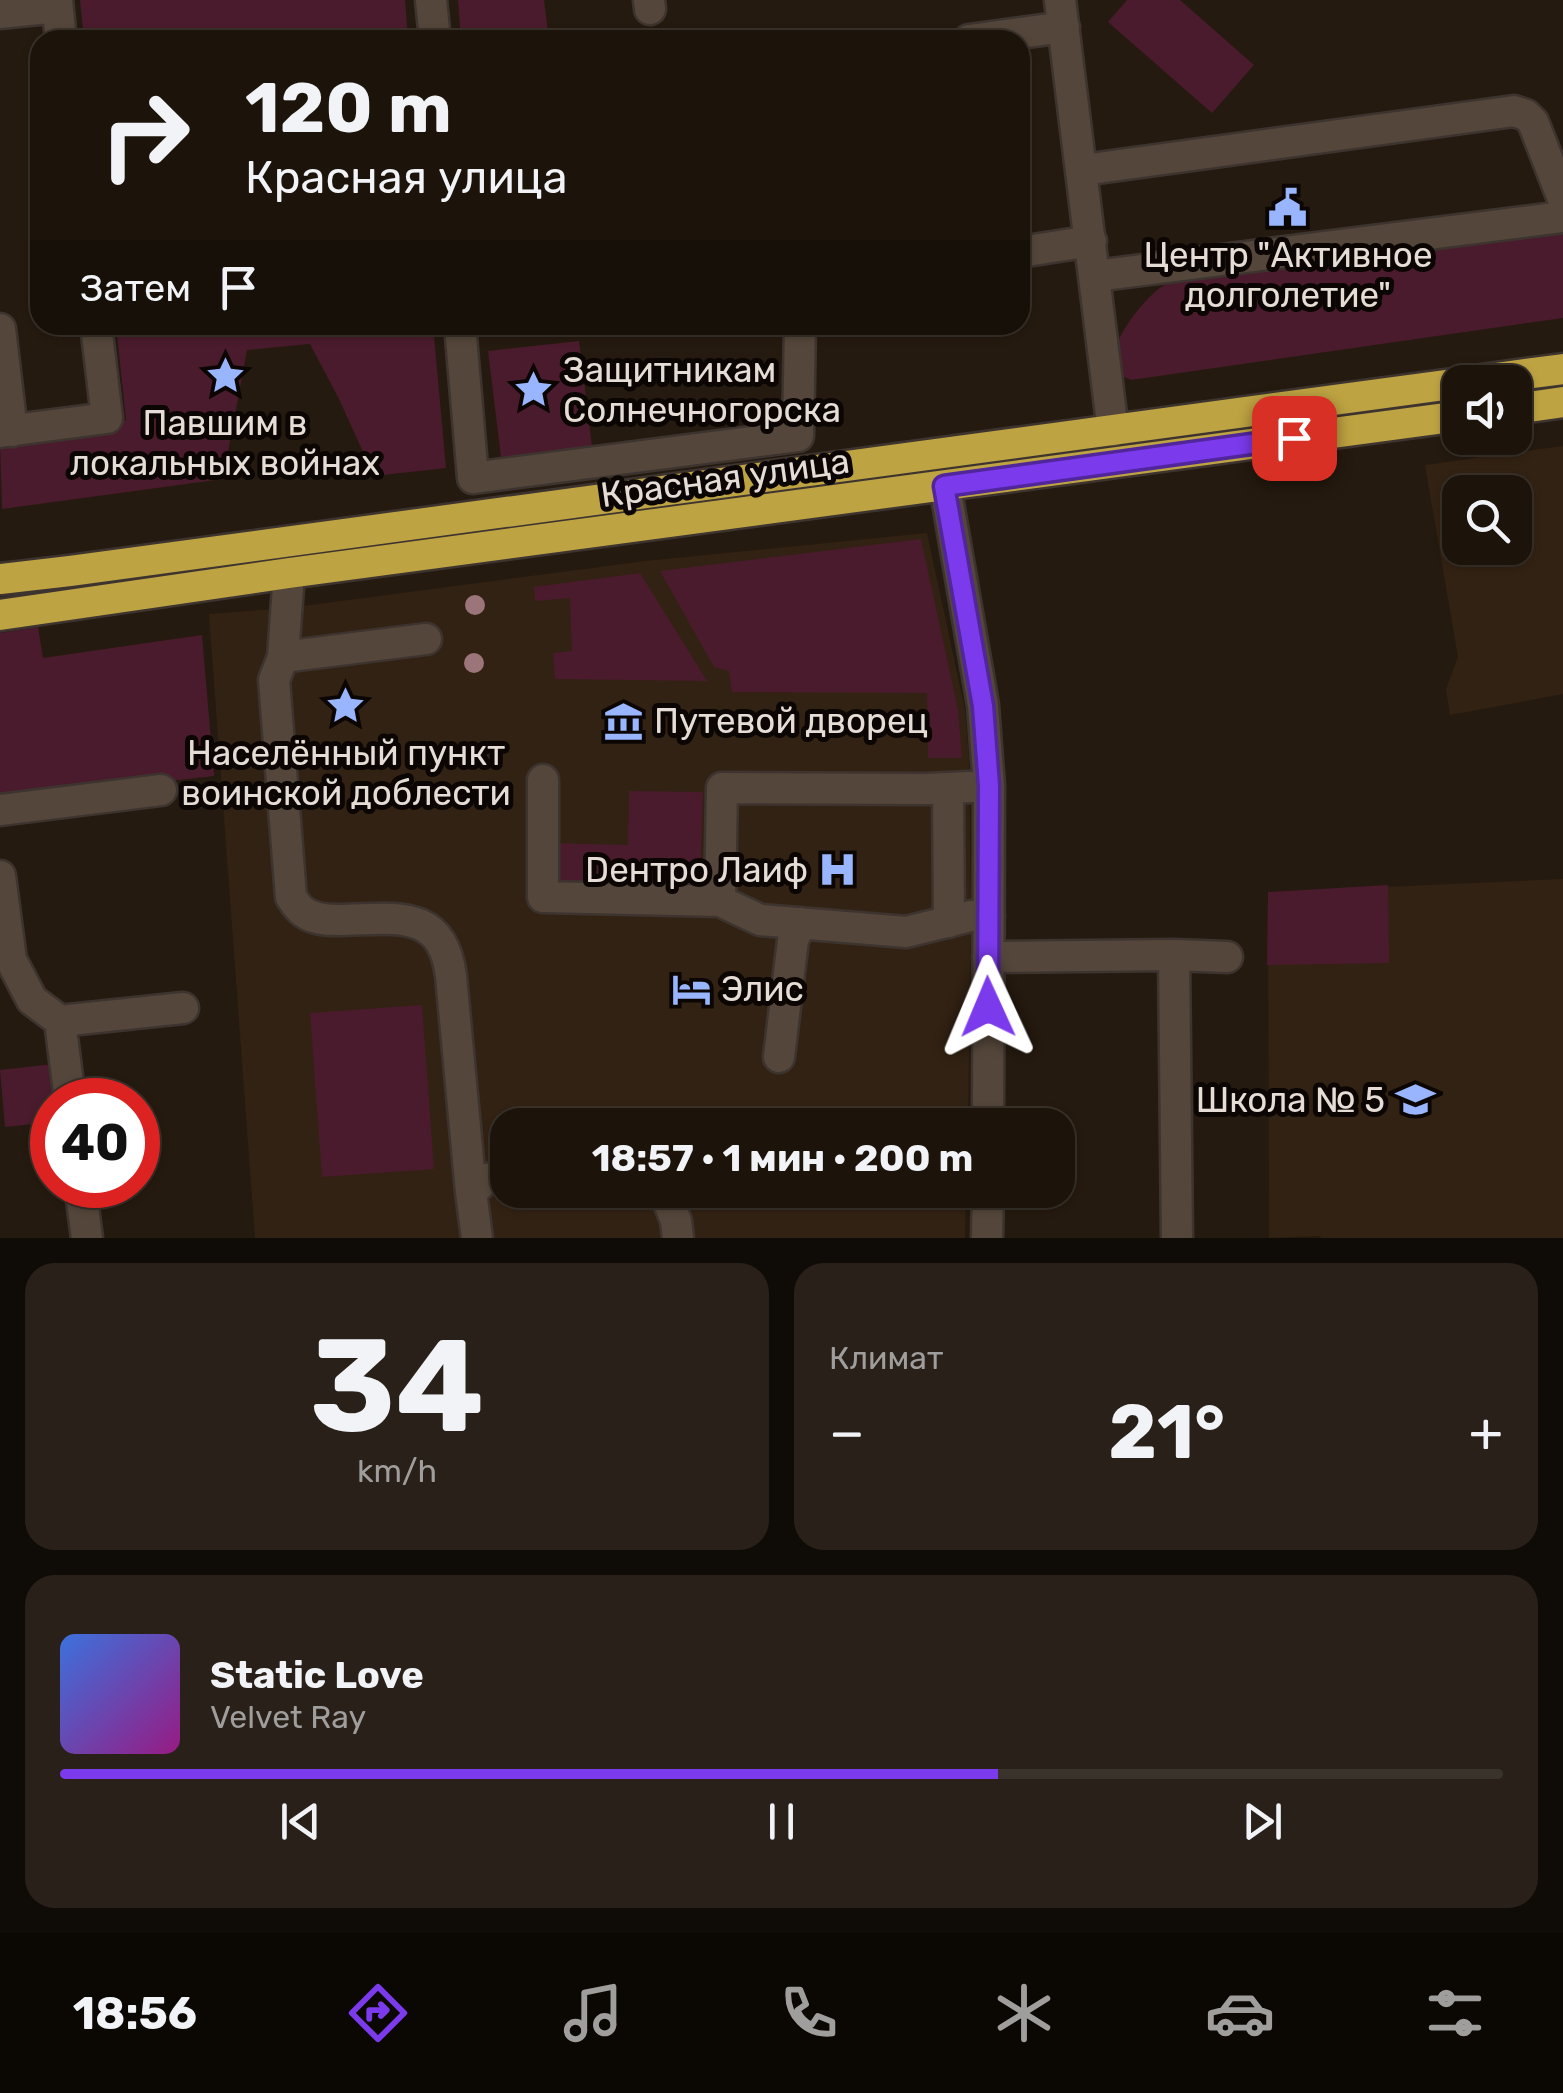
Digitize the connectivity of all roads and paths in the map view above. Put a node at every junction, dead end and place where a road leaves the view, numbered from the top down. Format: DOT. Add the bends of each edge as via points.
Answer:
graph roads {
  1 [pos="431,0"];
  2 [pos="57,3"];
  3 [pos="0,13"];
  4 [pos="1062,13"];
  5 [pos="60,30"];
  6 [pos="434,30"];
  7 [pos="1003,30"];
  8 [pos="1082,170"];
  9 [pos="1563,199"];
  10 [pos="1563,216"];
  11 [pos="1091,241"];
  12 [pos="1030,250"];
  13 [pos="1095,276"];
  14 [pos="0,329"];
  15 [pos="97,335"];
  16 [pos="461,335"];
  17 [pos="800,335"];
  18 [pos="1563,369"];
  19 [pos="1532,373"];
  20 [pos="1442,386"];
  21 [pos="1563,402"];
  22 [pos="1532,407"];
  23 [pos="1442,418"];
  24 [pos="6,431"];
  25 [pos="1113,431"];
  26 [pos="944,486"];
  27 [pos="290,573"];
  28 [pos="0,579"];
  29 [pos="0,615"];
  30 [pos="426,639"];
  31 [pos="282,657"];
  32 [pos="543,780"];
  33 [pos="989,786"];
  34 [pos="948,788"];
  35 [pos="161,790"];
  36 [pos="0,810"];
  37 [pos="0,876"];
  38 [pos="720,901"];
  39 [pos="990,916"];
  40 [pos="949,922"];
  41 [pos="801,923"];
  42 [pos="1174,956"];
  43 [pos="988,957"];
  44 [pos="1227,957"];
  45 [pos="6,961"];
  46 [pos="183,1008"];
  47 [pos="60,1021"];
  48 [pos="779,1056"];
  49 [pos="67,1078"];
  50 [pos="988,1108"];
  51 [pos="490,1179"];
  52 [pos="471,1192"];
  53 [pos="83,1208"];
  54 [pos="671,1208"];
  55 [pos="988,1208"];
  56 [pos="87,1238"];
  57 [pos="477,1238"];
  58 [pos="678,1238"];
  59 [pos="987,1238"];
  60 [pos="1177,1238"];
  1 -- 6 [label="street"];
  2 -- 3 [label="street"];
  2 -- 5 [label="street"];
  4 -- 7 [label="street"];
  4 -- 8 [label="street"];
  8 -- 9 [label="street" via="1514,111 1533,122"];
  8 -- 11 [label="street"];
  10 -- 13 [label="street"];
  11 -- 12 [label="street"];
  11 -- 13 [label="street"];
  13 -- 25 [label="street"];
  14 -- 24 [label="street"];
  15 -- 24 [label="street" via="107,418"];
  16 -- 17 [label="street" via="473,478 798,436"];
  18 -- 19 [label="highway, Красная улица"];
  20 -- 25 [label="highway, Красная улица"];
  21 -- 22 [label="highway"];
  23 -- 26 [label="highway, Красная улица"];
  25 -- 28 [label="highway, Красная улица"];
  26 -- 27 [label="highway, Красная улица"];
  26 -- 33 [label="street" via="983,706"];
  27 -- 29 [label="highway, Красная улица"];
  27 -- 31 [label="street"];
  30 -- 31 [label="street"];
  31 -- 52 [label="street" via="274,680 291,898 319,920 411,920 429,927 443,944"];
  32 -- 38 [label="street" via="543,896"];
  33 -- 34 [label="street"];
  33 -- 39 [label="street"];
  34 -- 38 [label="street" via="722,788"];
  34 -- 40 [label="street"];
  35 -- 36 [label="street"];
  37 -- 45 [label="street"];
  38 -- 41 [label="street" via="760,920"];
  39 -- 40 [label="street"];
  39 -- 43 [label="street"];
  40 -- 41 [label="street" via="906,932"];
  41 -- 48 [label="street" via="793,940"];
  42 -- 43 [label="street"];
  42 -- 44 [label="street"];
  42 -- 60 [label="street"];
  43 -- 50 [label="street"];
  45 -- 47 [label="street" via="32,1000"];
  46 -- 47 [label="street"];
  47 -- 49 [label="street"];
  51 -- 52 [label="street"];
  52 -- 57 [label="street"];
  53 -- 56 [label="street"];
  54 -- 58 [label="street"];
  55 -- 59 [label="street"];
}
